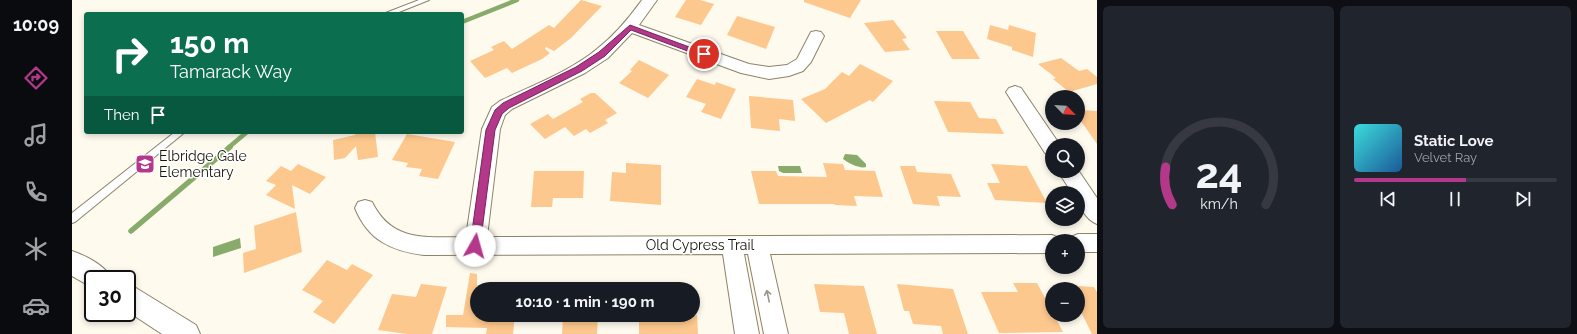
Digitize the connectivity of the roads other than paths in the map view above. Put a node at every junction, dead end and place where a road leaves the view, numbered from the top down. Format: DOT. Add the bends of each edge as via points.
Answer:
graph roads {
  1 [pos="425,0"];
  2 [pos="650,0"];
  3 [pos="392,12"];
  4 [pos="630,27"];
  5 [pos="816,36"];
  6 [pos="1015,92"];
  7 [pos="178,134"];
  8 [pos="1045,138"];
  9 [pos="1073,178"];
  10 [pos="365,208"];
  11 [pos="1097,215"];
  12 [pos="72,219"];
  13 [pos="1085,243"];
  14 [pos="1097,243"];
  15 [pos="1045,244"];
  16 [pos="732,245"];
  17 [pos="757,245"];
  18 [pos="475,246"];
  19 [pos="72,262"];
  20 [pos="85,270"];
  21 [pos="136,303"];
  22 [pos="186,334"];
  23 [pos="747,334"];
  24 [pos="776,334"];
  1 -- 3 [label="lane"];
  2 -- 4 [label="street"];
  4 -- 5 [label="street" via="747,69 768,73 797,67 803,62"];
  4 -- 18 [label="street" via="602,54 579,69 515,100 498,112 490,130"];
  6 -- 8 [label="street"];
  7 -- 12 [label="lane"];
  9 -- 11 [label="street"];
  10 -- 18 [label="street, Old Cypress Trail" via="368,218 375,226 410,245"];
  13 -- 14 [label="street"];
  15 -- 17 [label="street, Old Cypress Trail"];
  16 -- 17 [label="street, Old Cypress Trail"];
  16 -- 18 [label="street, Old Cypress Trail"];
  16 -- 23 [label="street"];
  24 -- 17 [label="street, one-way"];
  19 -- 20 [label="street"];
  21 -- 22 [label="street"];
}
